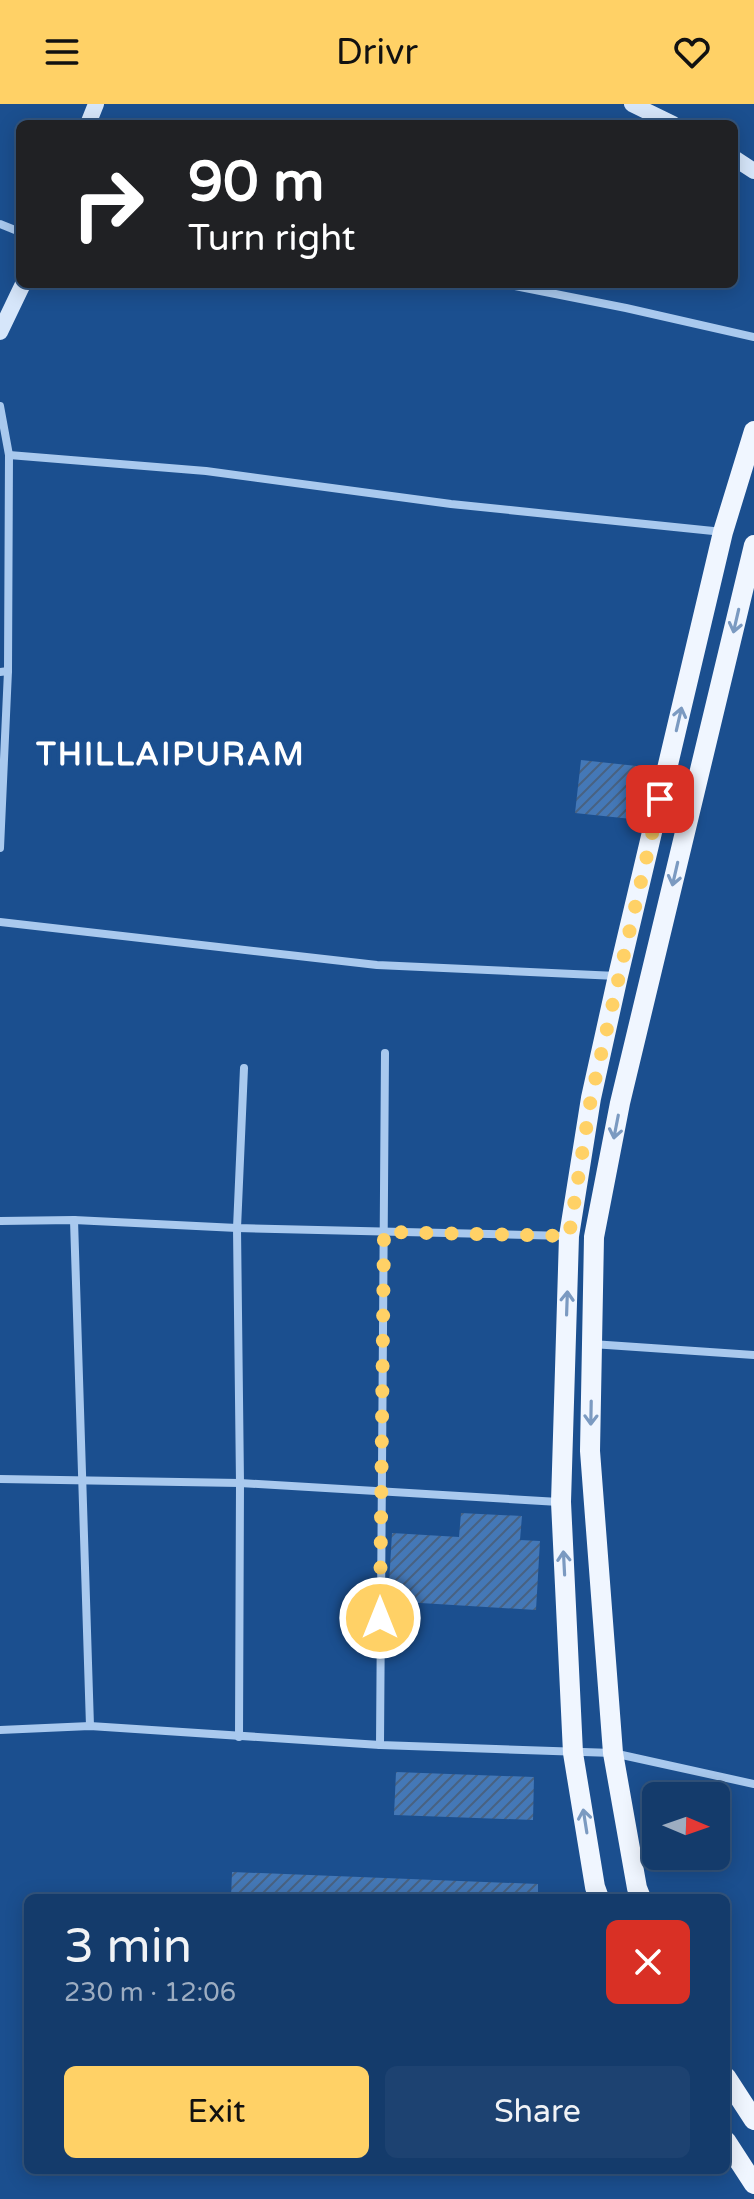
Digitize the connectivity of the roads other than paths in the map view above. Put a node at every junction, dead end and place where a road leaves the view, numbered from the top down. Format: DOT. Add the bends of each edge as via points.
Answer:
graph roads {
  1 [pos="632,104"];
  2 [pos="665,120"];
  3 [pos="21,288"];
  4 [pos="525,288"];
  5 [pos="0,332"];
  6 [pos="754,337"];
  7 [pos="0,406"];
  8 [pos="754,431"];
  9 [pos="9,455"];
  10 [pos="723,532"];
  11 [pos="754,545"];
  12 [pos="4,671"];
  13 [pos="0,848"];
  14 [pos="0,922"];
  15 [pos="618,976"];
  16 [pos="385,1053"];
  17 [pos="244,1068"];
  18 [pos="74,1220"];
  19 [pos="0,1221"];
  20 [pos="237,1228"];
  21 [pos="384,1232"];
  22 [pos="569,1236"];
  23 [pos="592,1344"];
  24 [pos="754,1355"];
  25 [pos="0,1479"];
  26 [pos="83,1480"];
  27 [pos="240,1483"];
  28 [pos="380,1491"];
  29 [pos="561,1502"];
  30 [pos="90,1726"];
  31 [pos="0,1730"];
  32 [pos="239,1737"];
  33 [pos="380,1745"];
  34 [pos="573,1753"];
  35 [pos="613,1753"];
  36 [pos="754,1784"];
  37 [pos="598,1894"];
  38 [pos="639,1894"];
  39 [pos="730,2083"];
  40 [pos="754,2120"];
  41 [pos="730,2147"];
  42 [pos="754,2184"];
  1 -- 2 [label="street"];
  3 -- 5 [label="street"];
  4 -- 6 [label="street"];
  7 -- 9 [label="street"];
  8 -- 10 [label="main road"];
  9 -- 10 [label="street" via="206,471 451,504"];
  9 -- 12 [label="street"];
  15 -- 10 [label="main road, one-way"];
  11 -- 23 [label="main road, one-way" via="620,1103 594,1237"];
  12 -- 13 [label="street"];
  14 -- 15 [label="street" via="377,965"];
  15 -- 22 [label="main road"];
  16 -- 21 [label="street"];
  17 -- 20 [label="street"];
  18 -- 19 [label="street"];
  18 -- 20 [label="street"];
  18 -- 26 [label="street"];
  20 -- 21 [label="street"];
  20 -- 27 [label="street"];
  21 -- 22 [label="street"];
  21 -- 28 [label="street"];
  29 -- 22 [label="main road, one-way"];
  23 -- 24 [label="street"];
  23 -- 35 [label="main road, one-way" via="590,1451"];
  25 -- 26 [label="street"];
  26 -- 27 [label="street"];
  26 -- 30 [label="street"];
  27 -- 28 [label="street"];
  27 -- 32 [label="street"];
  28 -- 29 [label="street"];
  28 -- 33 [label="street"];
  34 -- 29 [label="main road, one-way"];
  30 -- 31 [label="street"];
  30 -- 32 [label="street"];
  32 -- 33 [label="street"];
  33 -- 34 [label="street"];
  34 -- 35 [label="street"];
  37 -- 34 [label="main road, one-way"];
  35 -- 36 [label="street"];
  35 -- 38 [label="main road"];
  39 -- 40 [label="main road"];
  41 -- 42 [label="main road"];
}
